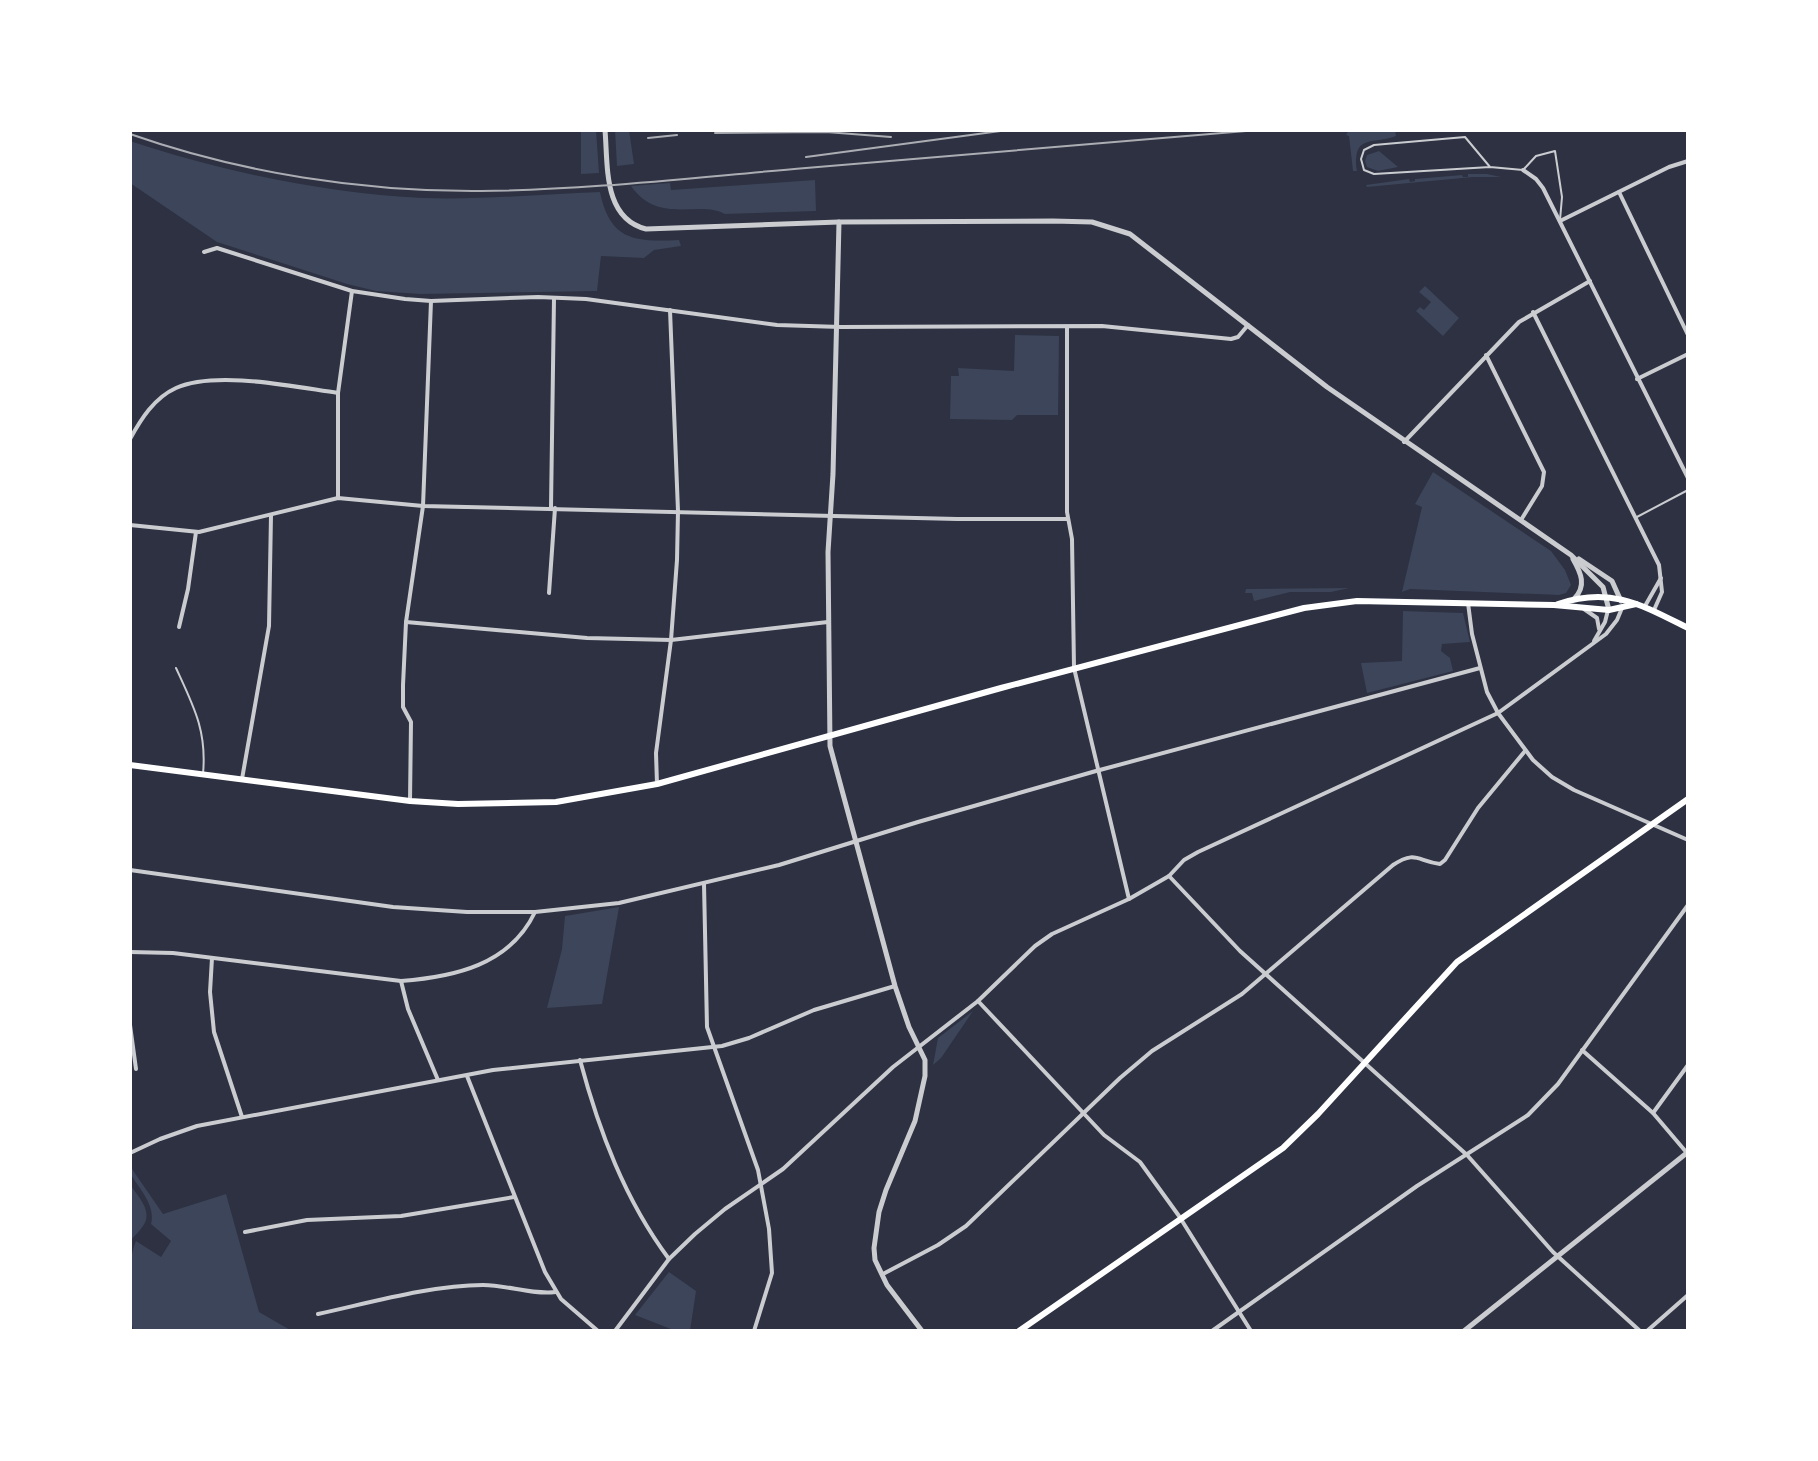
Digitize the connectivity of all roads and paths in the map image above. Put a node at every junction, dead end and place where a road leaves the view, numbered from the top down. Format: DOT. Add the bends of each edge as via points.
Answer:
graph roads {
  1 [pos="605,130"];
  2 [pos="1688,161"];
  3 [pos="1490,167"];
  4 [pos="1523,170"];
  5 [pos="1619,192"];
  6 [pos="1560,221"];
  7 [pos="839,222"];
  8 [pos="204,252"];
  9 [pos="1590,281"];
  10 [pos="352,291"];
  11 [pos="554,298"];
  12 [pos="431,301"];
  13 [pos="670,310"];
  14 [pos="1533,312"];
  15 [pos="1248,325"];
  16 [pos="836,327"];
  17 [pos="1067,327"];
  18 [pos="1688,335"];
  19 [pos="1688,354"];
  20 [pos="1486,355"];
  21 [pos="1637,379"];
  22 [pos="338,393"];
  23 [pos="130,439"];
  24 [pos="1404,442"];
  25 [pos="1688,478"];
  26 [pos="1688,490"];
  27 [pos="338,498"];
  28 [pos="423,506"];
  29 [pos="553,508"];
  30 [pos="678,511"];
  31 [pos="831,514"];
  32 [pos="271,515"];
  33 [pos="1634,518"];
  34 [pos="1068,519"];
  35 [pos="1521,520"];
  36 [pos="130,525"];
  37 [pos="196,532"];
  38 [pos="1571,555"];
  39 [pos="1661,576"];
  40 [pos="549,593"];
  41 [pos="1607,596"];
  42 [pos="1620,598"];
  43 [pos="1574,599"];
  44 [pos="1468,603"];
  45 [pos="1636,604"];
  46 [pos="1554,605"];
  47 [pos="1645,606"];
  48 [pos="1581,608"];
  49 [pos="1622,608"];
  50 [pos="1609,610"];
  51 [pos="1654,610"];
  52 [pos="406,622"];
  53 [pos="828,622"];
  54 [pos="179,627"];
  55 [pos="1688,628"];
  56 [pos="1600,632"];
  57 [pos="671,640"];
  58 [pos="1592,644"];
  59 [pos="176,668"];
  60 [pos="1074,668"];
  61 [pos="1480,668"];
  62 [pos="1498,713"];
  63 [pos="830,736"];
  64 [pos="1525,751"];
  65 [pos="130,765"];
  66 [pos="1096,771"];
  67 [pos="203,775"];
  68 [pos="242,781"];
  69 [pos="657,784"];
  70 [pos="1688,799"];
  71 [pos="410,801"];
  72 [pos="1652,825"];
  73 [pos="1688,840"];
  74 [pos="855,843"];
  75 [pos="130,870"];
  76 [pos="1169,876"];
  77 [pos="704,884"];
  78 [pos="1129,899"];
  79 [pos="1688,905"];
  80 [pos="535,912"];
  81 [pos="130,952"];
  82 [pos="212,958"];
  83 [pos="1266,973"];
  84 [pos="401,981"];
  85 [pos="895,986"];
  86 [pos="978,1001"];
  87 [pos="130,1025"];
  88 [pos="920,1046"];
  89 [pos="713,1047"];
  90 [pos="1582,1050"];
  91 [pos="580,1060"];
  92 [pos="1365,1063"];
  93 [pos="1688,1065"];
  94 [pos="136,1069"];
  95 [pos="467,1076"];
  96 [pos="438,1080"];
  97 [pos="1084,1113"];
  98 [pos="1653,1113"];
  99 [pos="242,1117"];
  100 [pos="1687,1152"];
  101 [pos="130,1153"];
  102 [pos="1467,1155"];
  103 [pos="762,1186"];
  104 [pos="514,1197"];
  105 [pos="1182,1220"];
  106 [pos="245,1232"];
  107 [pos="1557,1256"];
  108 [pos="669,1259"];
  109 [pos="881,1275"];
  110 [pos="556,1292"];
  111 [pos="1688,1295"];
  112 [pos="1239,1311"];
  113 [pos="318,1314"];
  114 [pos="598,1331"];
  115 [pos="615,1331"];
  116 [pos="754,1331"];
  117 [pos="922,1331"];
  118 [pos="1019,1331"];
  119 [pos="1212,1331"];
  120 [pos="1251,1331"];
  121 [pos="1464,1331"];
  122 [pos="1640,1331"];
  123 [pos="1647,1331"];
  1 -- 7 [label="street" via="616,206 630,224 656,230"];
  2 -- 5 [label="street"];
  3 -- 3 [label="lane" via="1465,137 1370,146 1361,159 1369,174"];
  3 -- 4 [label="lane"];
  4 -- 6 [label="street" via="1541,184"];
  4 -- 6 [label="lane" via="1536,156 1555,151"];
  5 -- 6 [label="street"];
  5 -- 18 [label="street"];
  6 -- 9 [label="street"];
  7 -- 15 [label="street" via="1053,221 1111,226 1138,239"];
  7 -- 16 [label="street"];
  8 -- 10 [label="street" via="217,248"];
  9 -- 14 [label="street"];
  9 -- 21 [label="street"];
  10 -- 12 [label="street"];
  10 -- 22 [label="street"];
  11 -- 12 [label="street"];
  11 -- 13 [label="street"];
  11 -- 29 [label="street"];
  12 -- 28 [label="street"];
  13 -- 16 [label="street"];
  13 -- 30 [label="street"];
  14 -- 20 [label="street"];
  14 -- 33 [label="street"];
  15 -- 17 [label="street" via="1231,339"];
  15 -- 24 [label="street"];
  16 -- 17 [label="street"];
  16 -- 31 [label="street"];
  17 -- 34 [label="street"];
  19 -- 21 [label="street"];
  20 -- 24 [label="street"];
  20 -- 35 [label="street" via="1544,472 1542,486"];
  21 -- 25 [label="street"];
  22 -- 23 [label="street" via="224,380 185,385 154,404"];
  22 -- 27 [label="street"];
  24 -- 35 [label="street"];
  26 -- 33 [label="lane"];
  27 -- 28 [label="street"];
  27 -- 32 [label="street"];
  28 -- 29 [label="street"];
  28 -- 52 [label="street"];
  29 -- 30 [label="street"];
  29 -- 40 [label="street"];
  30 -- 31 [label="street"];
  30 -- 57 [label="street"];
  31 -- 34 [label="street"];
  31 -- 53 [label="street"];
  32 -- 37 [label="street"];
  32 -- 68 [label="street" via="269,626"];
  33 -- 39 [label="street"];
  34 -- 60 [label="street"];
  35 -- 38 [label="street"];
  36 -- 37 [label="street"];
  37 -- 54 [label="street"];
  38 -- 41 [label="street"];
  38 -- 42 [label="street" via="1607,576"];
  38 -- 43 [label="street" via="1582,580"];
  39 -- 47 [label="street"];
  39 -- 51 [label="street" via="1662,592"];
  41 -- 42 [label="main road"];
  41 -- 43 [label="main road"];
  41 -- 50 [label="street"];
  42 -- 45 [label="main road"];
  42 -- 49 [label="street"];
  43 -- 46 [label="main road"];
  44 -- 46 [label="main road"];
  44 -- 60 [label="main road" via="1357,601 1304,608"];
  44 -- 61 [label="street"];
  45 -- 47 [label="main road"];
  45 -- 49 [label="main road"];
  46 -- 48 [label="main road"];
  47 -- 51 [label="main road"];
  48 -- 50 [label="main road"];
  48 -- 56 [label="street" via="1597,618"];
  49 -- 50 [label="main road"];
  49 -- 58 [label="street" via="1612,628"];
  50 -- 56 [label="street"];
  51 -- 55 [label="main road"];
  52 -- 57 [label="street"];
  52 -- 71 [label="street" via="403,707 411,722"];
  53 -- 57 [label="street"];
  53 -- 63 [label="street"];
  56 -- 58 [label="street"];
  57 -- 69 [label="street"];
  58 -- 62 [label="street"];
  59 -- 67 [label="lane" via="202,728"];
  60 -- 63 [label="main road"];
  60 -- 66 [label="street"];
  61 -- 62 [label="street"];
  61 -- 66 [label="street"];
  62 -- 64 [label="street"];
  62 -- 76 [label="street" via="1198,852"];
  63 -- 69 [label="main road"];
  63 -- 74 [label="street"];
  64 -- 72 [label="street" via="1559,782"];
  64 -- 83 [label="street" via="1478,808 1445,860 1440,864 1405,857"];
  65 -- 67 [label="main road"];
  66 -- 74 [label="street"];
  66 -- 78 [label="street"];
  67 -- 68 [label="main road"];
  68 -- 71 [label="main road"];
  69 -- 71 [label="main road" via="545,803"];
  70 -- 72 [label="main road"];
  72 -- 73 [label="street"];
  72 -- 92 [label="main road" via="1457,962"];
  74 -- 77 [label="street"];
  74 -- 85 [label="street"];
  75 -- 80 [label="street" via="393,907"];
  76 -- 78 [label="street"];
  76 -- 83 [label="street"];
  77 -- 80 [label="street" via="619,903"];
  77 -- 89 [label="street" via="707,1027"];
  78 -- 86 [label="street" via="1041,941"];
  79 -- 90 [label="street"];
  80 -- 84 [label="street" via="519,939 491,960 446,976"];
  81 -- 82 [label="street"];
  82 -- 84 [label="street"];
  82 -- 99 [label="street" via="214,1032"];
  83 -- 92 [label="street"];
  83 -- 97 [label="street" via="1152,1051"];
  84 -- 96 [label="street"];
  85 -- 88 [label="street"];
  85 -- 89 [label="street"];
  86 -- 88 [label="street"];
  86 -- 97 [label="street"];
  87 -- 94 [label="street"];
  88 -- 103 [label="street"];
  88 -- 109 [label="street" via="926,1068 915,1121 879,1212 874,1248"];
  89 -- 91 [label="street"];
  89 -- 103 [label="street"];
  90 -- 98 [label="street"];
  90 -- 102 [label="street" via="1528,1115"];
  91 -- 95 [label="street"];
  91 -- 108 [label="street" via="615,1166"];
  92 -- 102 [label="street"];
  92 -- 105 [label="main road" via="1283,1148"];
  93 -- 98 [label="street"];
  95 -- 96 [label="street"];
  95 -- 104 [label="street"];
  96 -- 99 [label="street"];
  97 -- 105 [label="street" via="1140,1162"];
  97 -- 109 [label="street" via="966,1226"];
  98 -- 100 [label="street"];
  99 -- 101 [label="street" via="179,1131"];
  100 -- 107 [label="street"];
  102 -- 107 [label="street"];
  102 -- 112 [label="street"];
  103 -- 108 [label="street" via="725,1209"];
  103 -- 116 [label="street" via="772,1273"];
  104 -- 106 [label="street" via="401,1216 307,1220"];
  104 -- 110 [label="street"];
  105 -- 112 [label="street"];
  105 -- 118 [label="main road"];
  107 -- 121 [label="street"];
  107 -- 122 [label="street"];
  108 -- 115 [label="street"];
  109 -- 117 [label="street"];
  110 -- 113 [label="street" via="452,1287"];
  110 -- 114 [label="street"];
  111 -- 123 [label="street"];
  112 -- 119 [label="street"];
  112 -- 120 [label="street"];
}
